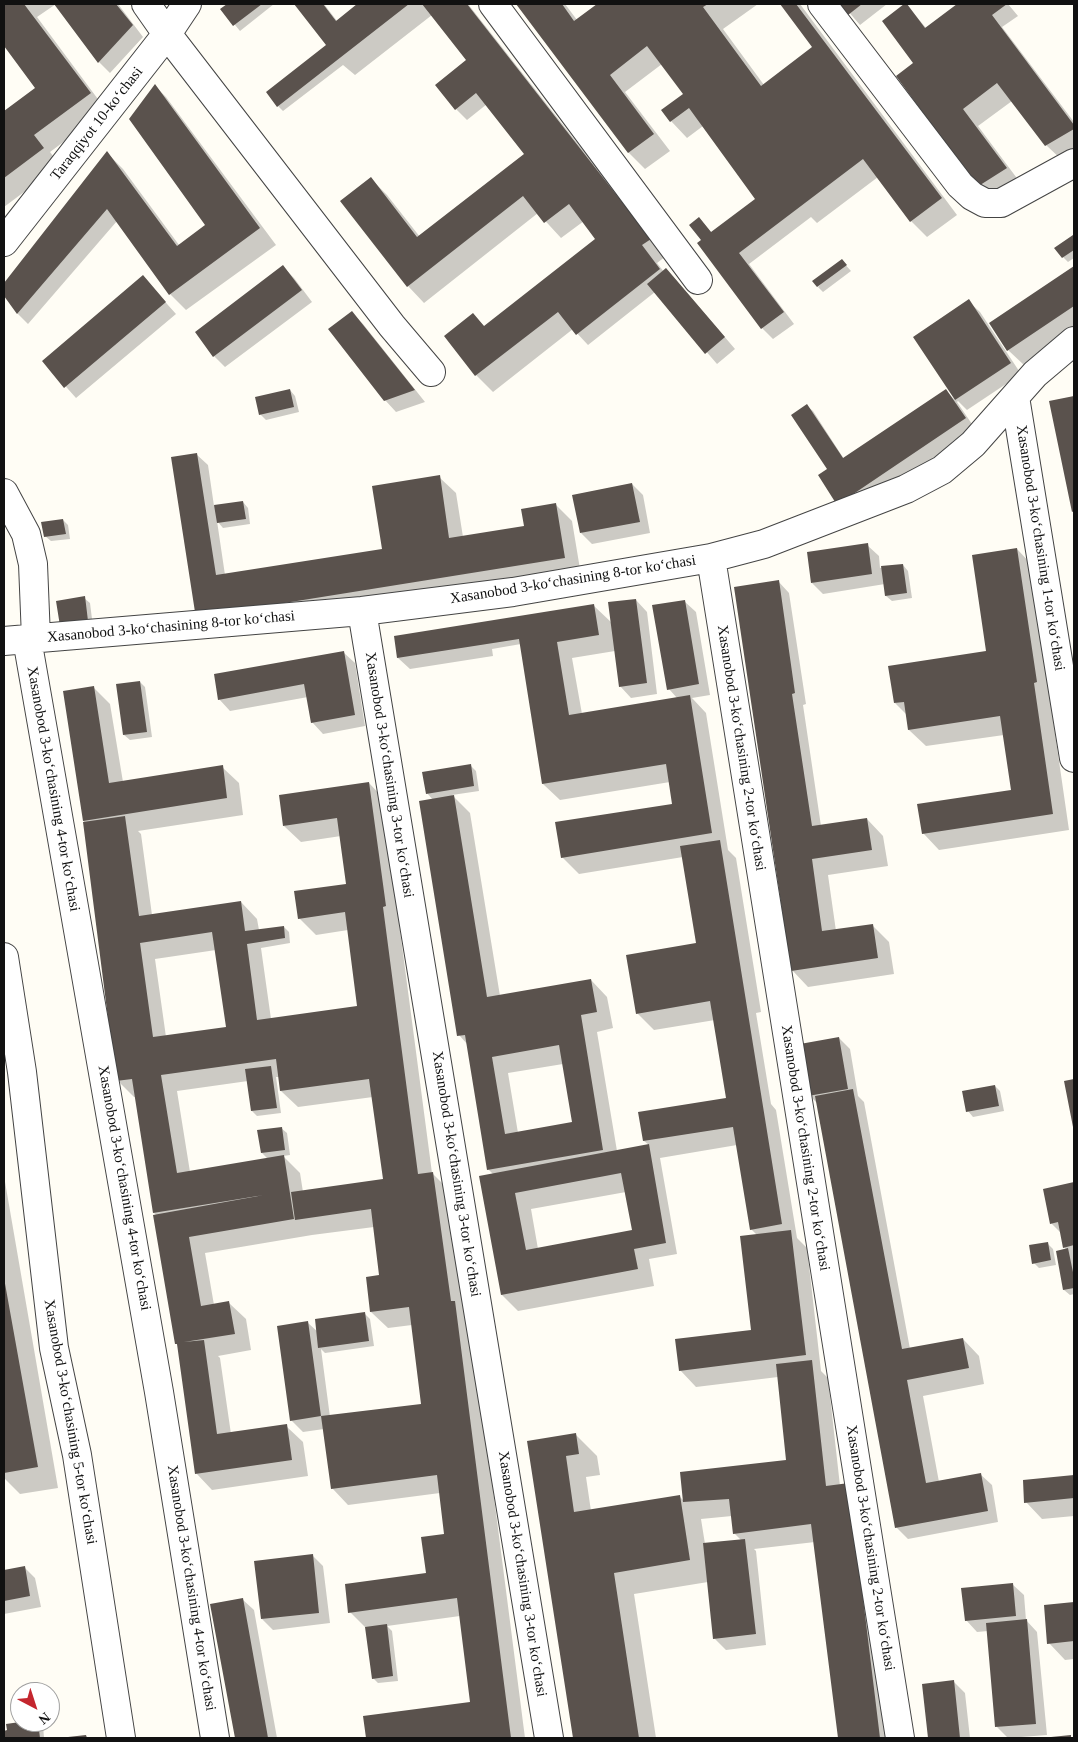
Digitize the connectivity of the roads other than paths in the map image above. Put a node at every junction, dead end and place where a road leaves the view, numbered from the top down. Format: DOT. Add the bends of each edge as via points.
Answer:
graph roads {
  1 [pos="146,4"];
  2 [pos="187,4"];
  3 [pos="492,4"];
  4 [pos="822,4"];
  5 [pos="167,34"];
  6 [pos="1074,163"];
  7 [pos="4,242"];
  8 [pos="698,280"];
  9 [pos="1074,341"];
  10 [pos="431,372"];
  11 [pos="1016,397"];
  12 [pos="4,493"];
  13 [pos="711,558"];
  14 [pos="362,611"];
  15 [pos="22,640"];
  16 [pos="1074,758"];
  17 [pos="4,957"];
  18 [pos="121,1738"];
  19 [pos="215,1738"];
  20 [pos="549,1738"];
  21 [pos="900,1738"];
  1 -- 5 [label="street"];
  2 -- 5 [label="street, Taraqqiyot 10-koʻchasi"];
  3 -- 8 [label="street"];
  4 -- 6 [label="street" via="960,185 972,196 985,203 1001,203"];
  5 -- 7 [label="street, Taraqqiyot 10-koʻchasi"];
  5 -- 10 [label="street"];
  9 -- 11 [label="street, Xasanobod 3-koʻchasining 8-tor koʻchasi" via="1035,374"];
  11 -- 13 [label="street, Xasanobod 3-koʻchasining 8-tor koʻchasi" via="973,444 942,470 906,489 764,544"];
  11 -- 16 [label="street, Xasanobod 3-koʻchasining 1-tor koʻchasi"];
  12 -- 15 [label="street" via="26,534 33,564"];
  13 -- 14 [label="street, Xasanobod 3-koʻchasining 8-tor koʻchasi" via="513,592"];
  13 -- 21 [label="street, Xasanobod 3-koʻchasining 2-tor koʻchasi"];
  14 -- 15 [label="street, Xasanobod 3-koʻchasining 8-tor koʻchasi"];
  14 -- 20 [label="street, Xasanobod 3-koʻchasining 3-tor koʻchasi"];
  15 -- 19 [label="street, Xasanobod 3-koʻchasining 4-tor koʻchasi" via="160,1392"];
  17 -- 18 [label="street, Xasanobod 3-koʻchasining 5-tor koʻchasi" via="22,1072 54,1348 77,1455"];
}
